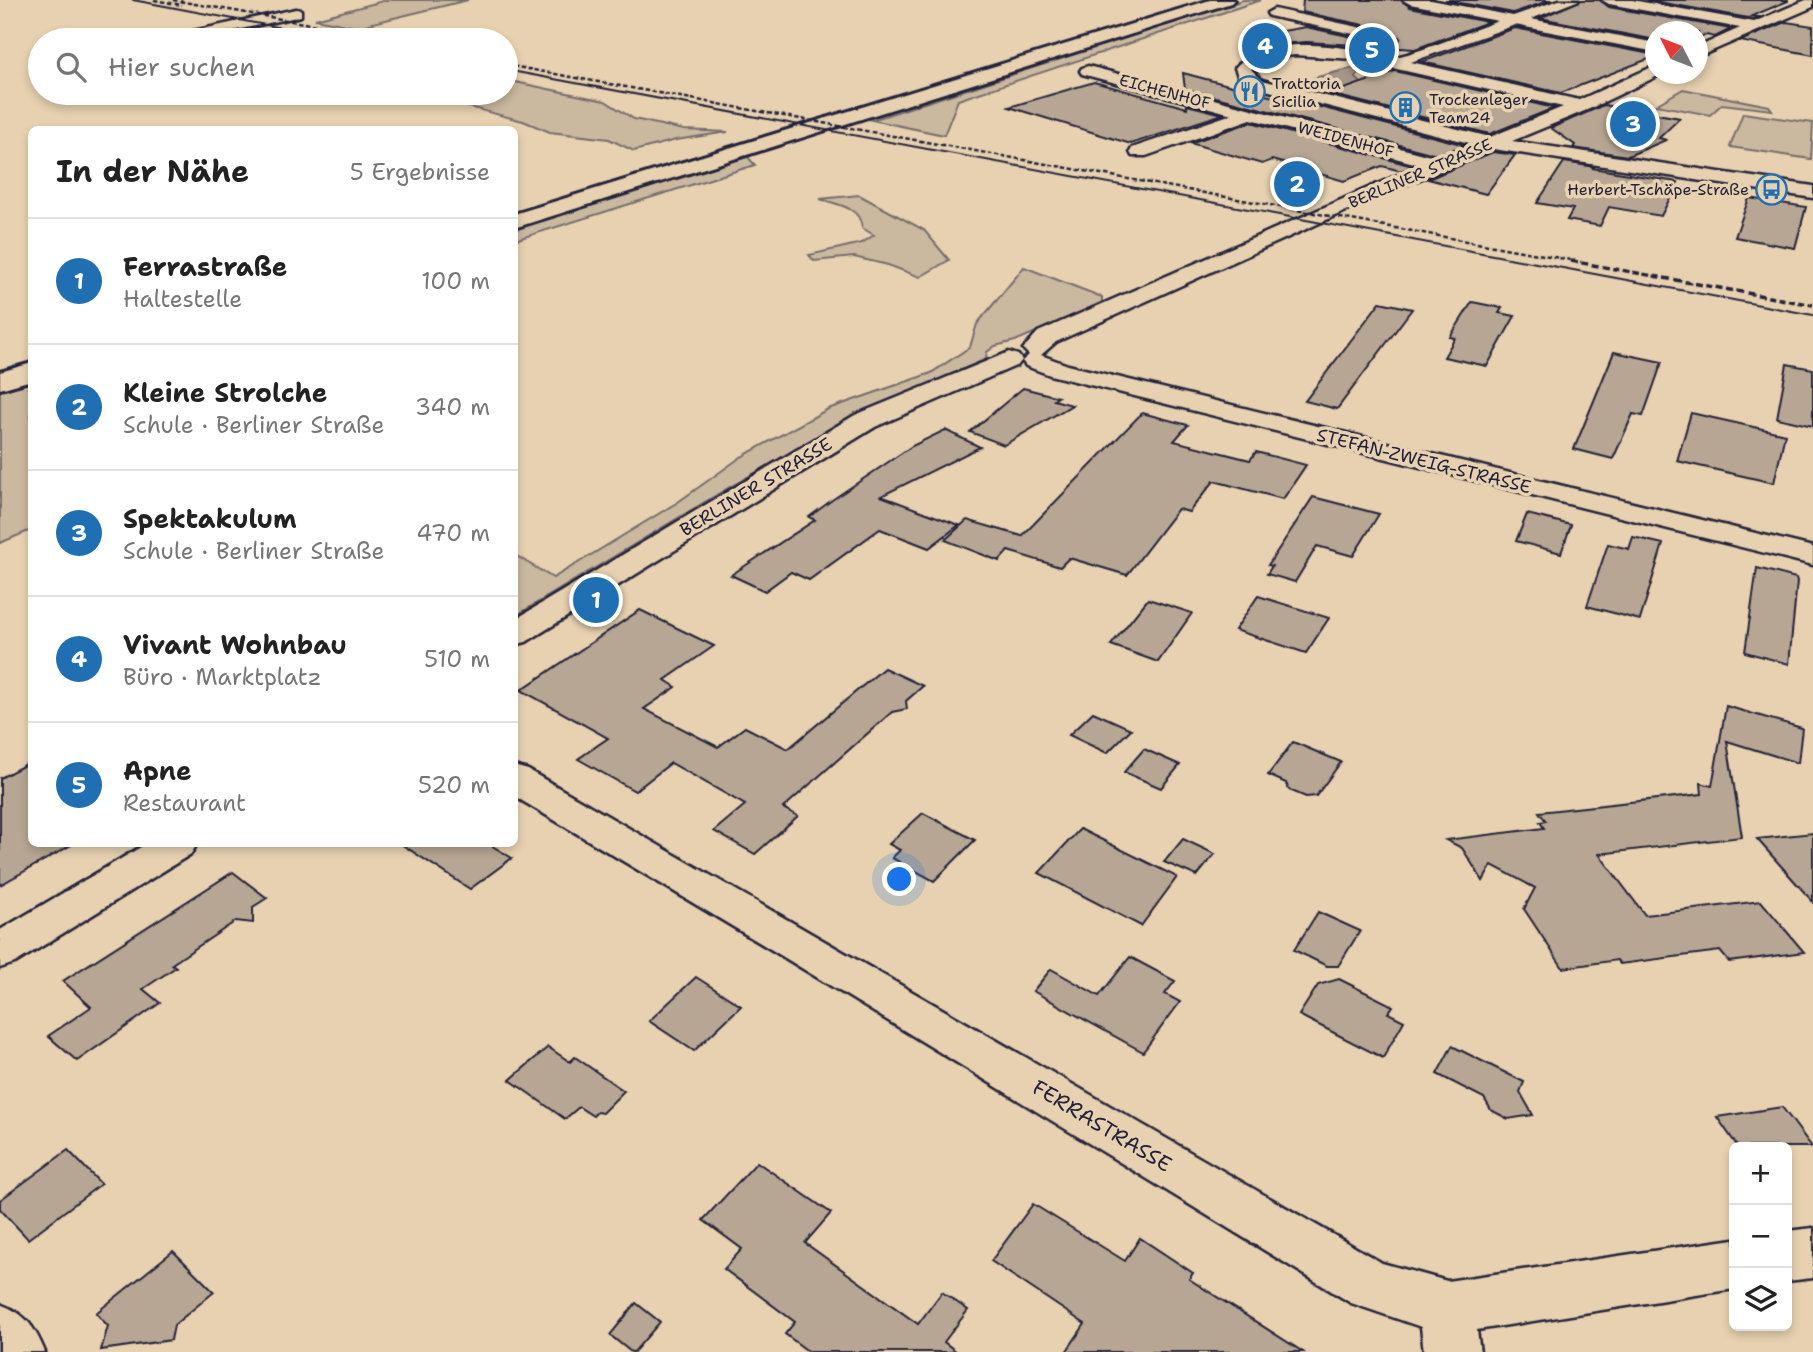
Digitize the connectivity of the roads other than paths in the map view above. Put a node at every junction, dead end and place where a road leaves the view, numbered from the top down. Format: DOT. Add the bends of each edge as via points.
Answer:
graph roads {
  1 [pos="1196,0"];
  2 [pos="1226,0"];
  3 [pos="1410,0"];
  4 [pos="1572,0"];
  5 [pos="1609,0"];
  6 [pos="1813,2"];
  7 [pos="296,13"];
  8 [pos="1275,13"];
  9 [pos="1514,21"];
  10 [pos="1756,27"];
  11 [pos="226,28"];
  12 [pos="1645,46"];
  13 [pos="1436,47"];
  14 [pos="1708,48"];
  15 [pos="1394,63"];
  16 [pos="1088,71"];
  17 [pos="1645,76"];
  18 [pos="1303,96"];
  19 [pos="1581,106"];
  20 [pos="1251,114"];
  21 [pos="1492,143"];
  22 [pos="1139,152"];
  23 [pos="1439,164"];
  24 [pos="1813,192"];
  25 [pos="518,207"];
  26 [pos="518,220"];
  27 [pos="28,356"];
  28 [pos="1026,357"];
  29 [pos="0,365"];
  30 [pos="28,372"];
  31 [pos="0,381"];
  32 [pos="1813,556"];
  33 [pos="518,633"];
  34 [pos="518,781"];
  35 [pos="172,847"];
  36 [pos="0,951"];
  37 [pos="1813,1252"];
  38 [pos="1792,1255"];
  39 [pos="1729,1265"];
  40 [pos="1449,1330"];
  41 [pos="0,1331"];
  42 [pos="17,1352"];
  1 -- 25 [label="main road"];
  2 -- 26 [label="main road"];
  3 -- 9 [label="street"];
  4 -- 9 [label="street"];
  5 -- 10 [label="street"];
  6 -- 10 [label="street"];
  7 -- 11 [label="street"];
  8 -- 13 [label="street"];
  9 -- 12 [label="street"];
  9 -- 13 [label="street"];
  10 -- 14 [label="street"];
  13 -- 15 [label="street"];
  15 -- 18 [label="street" via="1306,51 1262,56 1243,68 1256,83"];
  15 -- 19 [label="street"];
  16 -- 20 [label="street, EICHENHOF"];
  17 -- 19 [label="street, BERLINER STRASSE"];
  18 -- 20 [label="street, WEIDENHOF"];
  18 -- 21 [label="street, WEIDENHOF"];
  19 -- 21 [label="street, BERLINER STRASSE"];
  20 -- 22 [label="street, EICHENHOF"];
  20 -- 23 [label="street, WEIDENHOF"];
  21 -- 23 [label="street, BERLINER STRASSE"];
  21 -- 24 [label="street"];
  23 -- 28 [label="street, BERLINER STRASSE" via="1047,337"];
  27 -- 29 [label="main road"];
  28 -- 32 [label="street, STEFAN-ZWEIG-STRASSE" via="1059,370"];
  28 -- 33 [label="street, BERLINER STRASSE" via="865,421"];
  30 -- 31 [label="main road"];
  34 -- 40 [label="street, FERRASTRASSE"];
  35 -- 36 [label="street"];
  37 -- 38 [label="street"];
  39 -- 40 [label="street, FERRASTRASSE"];
  41 -- 42 [label="street"];
}
